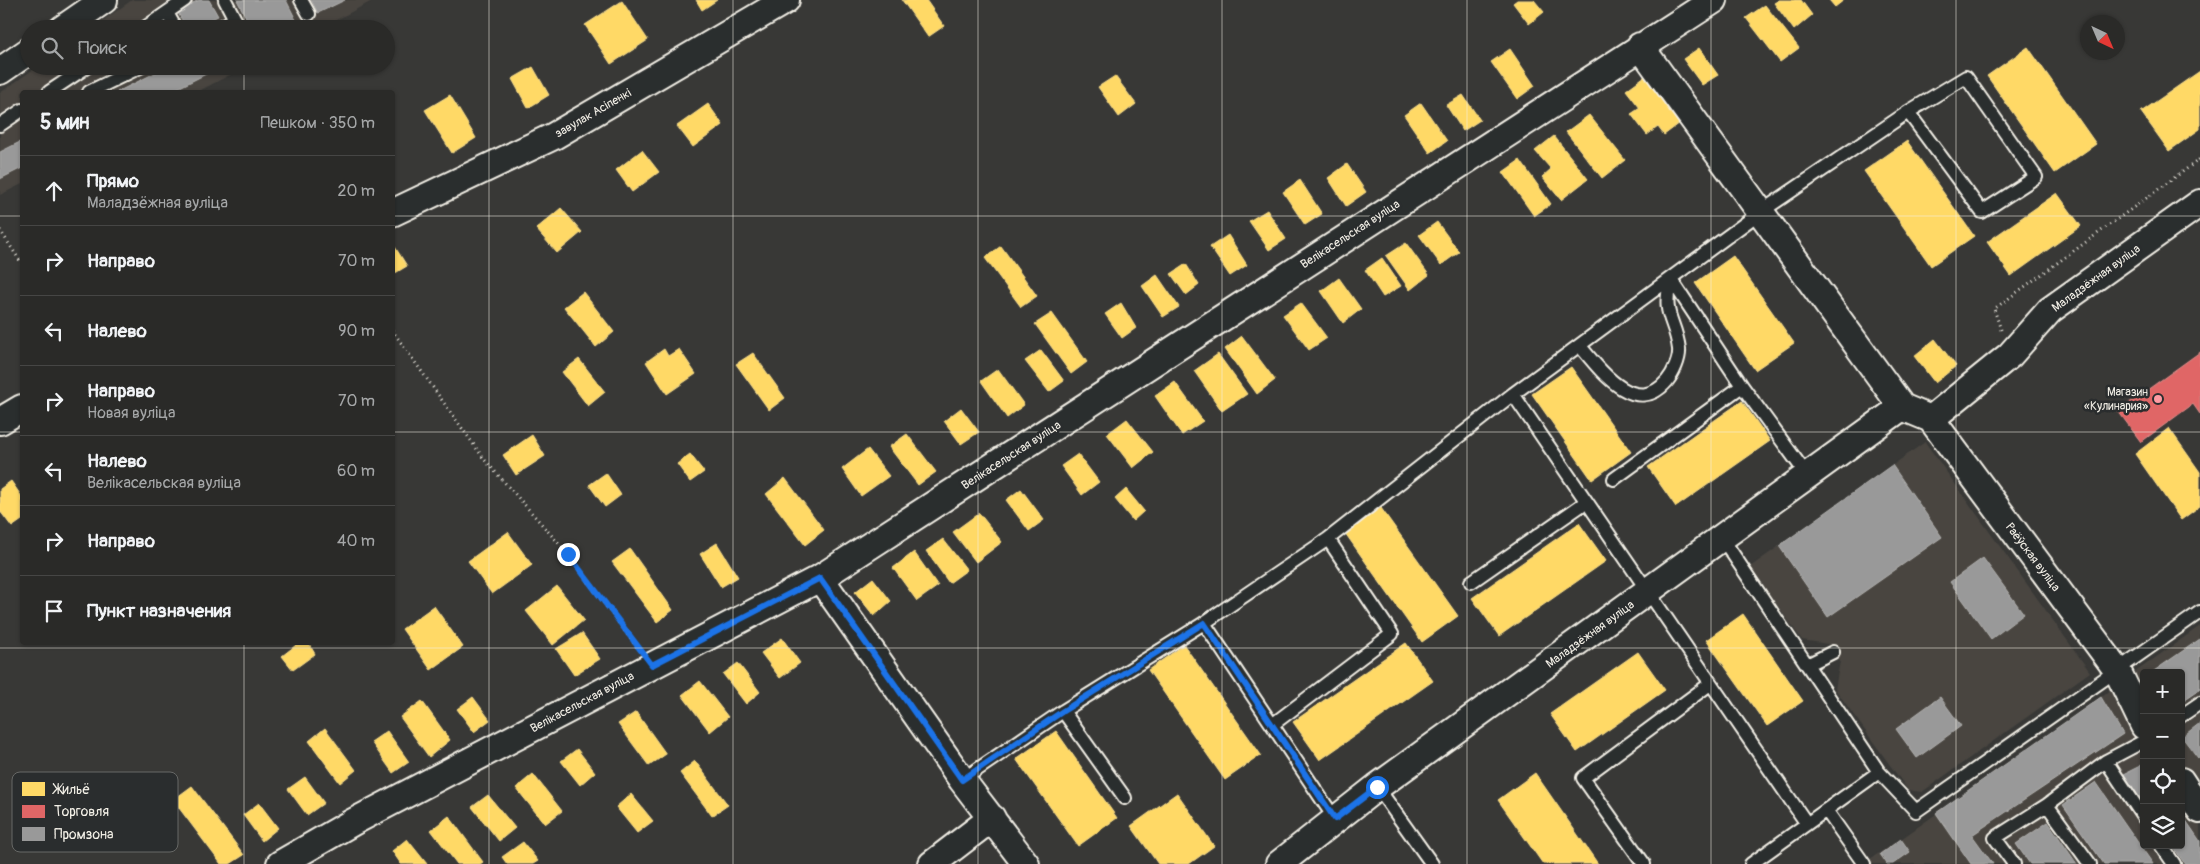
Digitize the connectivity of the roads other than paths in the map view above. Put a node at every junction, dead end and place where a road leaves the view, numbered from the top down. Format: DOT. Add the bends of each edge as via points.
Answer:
graph roads {
  1 [pos="104,0"];
  2 [pos="186,0"];
  3 [pos="225,0"];
  4 [pos="301,0"];
  5 [pos="786,0"];
  6 [pos="1714,0"];
  7 [pos="167,12"];
  8 [pos="309,14"];
  9 [pos="75,20"];
  10 [pos="156,20"];
  11 [pos="171,20"];
  12 [pos="236,20"];
  13 [pos="1640,46"];
  14 [pos="20,57"];
  15 [pos="0,71"];
  16 [pos="77,75"];
  17 [pos="124,75"];
  18 [pos="59,90"];
  19 [pos="93,90"];
  20 [pos="20,111"];
  21 [pos="1908,112"];
  22 [pos="0,126"];
  23 [pos="2200,203"];
  24 [pos="1762,211"];
  25 [pos="395,212"];
  26 [pos="1671,280"];
  27 [pos="1580,346"];
  28 [pos="1742,386"];
  29 [pos="1513,394"];
  30 [pos="1902,406"];
  31 [pos="20,409"];
  32 [pos="1931,419"];
  33 [pos="0,420"];
  34 [pos="1807,475"];
  35 [pos="1614,479"];
  36 [pos="1586,502"];
  37 [pos="1722,538"];
  38 [pos="1328,539"];
  39 [pos="820,578"];
  40 [pos="1471,582"];
  41 [pos="1648,592"];
  42 [pos="2200,612"];
  43 [pos="1204,623"];
  44 [pos="1833,652"];
  45 [pos="1807,665"];
  46 [pos="2117,670"];
  47 [pos="1710,684"];
  48 [pos="2200,703"];
  49 [pos="1063,711"];
  50 [pos="2184,714"];
  51 [pos="2140,718"];
  52 [pos="1272,724"];
  53 [pos="2140,743"];
  54 [pos="2106,761"];
  55 [pos="1879,772"];
  56 [pos="962,780"];
  57 [pos="2187,784"];
  58 [pos="1377,787"];
  59 [pos="1125,798"];
  60 [pos="2048,805"];
  61 [pos="1826,810"];
  62 [pos="2200,810"];
  63 [pos="2140,812"];
  64 [pos="992,818"];
  65 [pos="1335,819"];
  66 [pos="1807,824"];
  67 [pos="2164,849"];
  68 [pos="280,864"];
  69 [pos="932,864"];
  70 [pos="1026,864"];
  71 [pos="1279,864"];
  72 [pos="1432,864"];
  73 [pos="1644,864"];
  74 [pos="1751,864"];
  75 [pos="1864,864"];
  76 [pos="2014,864"];
  77 [pos="2090,864"];
  78 [pos="2174,864"];
  1 -- 9 [label="street"];
  2 -- 7 [label="lane"];
  3 -- 12 [label="lane"];
  4 -- 8 [label="lane"];
  5 -- 25 [label="street, завулак Асіпенкі" via="554,136"];
  6 -- 13 [label="street, Велікасельская вуліца"];
  7 -- 10 [label="lane"];
  7 -- 11 [label="lane"];
  13 -- 24 [label="street"];
  13 -- 39 [label="street, Велікасельская вуліца"];
  14 -- 15 [label="street"];
  16 -- 18 [label="lane"];
  17 -- 19 [label="lane"];
  20 -- 22 [label="lane"];
  21 -- 21 [label="lane" via="1966,77 2036,177 1982,212"];
  21 -- 24 [label="lane"];
  23 -- 32 [label="street, Маладзёжная вуліца" via="2050,310 2010,355"];
  24 -- 26 [label="lane"];
  24 -- 30 [label="street"];
  26 -- 27 [label="lane"];
  26 -- 27 [label="lane" via="1666,296 1667,312 1680,350 1676,366 1658,389 1646,394 1628,393 1614,383"];
  26 -- 28 [label="lane"];
  27 -- 29 [label="lane"];
  28 -- 34 [label="lane"];
  28 -- 35 [label="lane"];
  29 -- 36 [label="lane"];
  29 -- 38 [label="lane"];
  30 -- 32 [label="street, Раёўская вуліца"];
  30 -- 34 [label="street, Маладзёжная вуліца"];
  31 -- 33 [label="street"];
  32 -- 46 [label="street, Раёўская вуліца"];
  34 -- 37 [label="street, Маладзёжная вуліца"];
  36 -- 40 [label="lane"];
  36 -- 41 [label="lane"];
  37 -- 41 [label="street, Маладзёжная вуліца"];
  37 -- 45 [label="lane"];
  38 -- 43 [label="lane"];
  38 -- 52 [label="lane" via="1392,634"];
  39 -- 56 [label="street"];
  39 -- 68 [label="street, Велікасельская вуліца" via="353,822"];
  41 -- 47 [label="lane"];
  41 -- 58 [label="street, Маладзёжная вуліца"];
  42 -- 46 [label="lane"];
  43 -- 49 [label="lane"];
  43 -- 52 [label="lane"];
  44 -- 45 [label="lane"];
  45 -- 55 [label="lane"];
  46 -- 51 [label="street, Раёўская вуліца"];
  46 -- 55 [label="lane" via="1916,811"];
  47 -- 66 [label="lane"];
  47 -- 73 [label="lane" via="1583,778"];
  48 -- 50 [label="lane"];
  49 -- 56 [label="lane"];
  49 -- 59 [label="lane"];
  52 -- 65 [label="lane"];
  53 -- 54 [label="lane"];
  54 -- 60 [label="lane"];
  54 -- 63 [label="lane"];
  55 -- 61 [label="lane"];
  56 -- 64 [label="street"];
  57 -- 62 [label="street"];
  58 -- 65 [label="street, Маладзёжная вуліца"];
  58 -- 72 [label="lane"];
  60 -- 76 [label="lane" via="1995,838"];
  60 -- 77 [label="lane"];
  61 -- 66 [label="lane"];
  61 -- 75 [label="lane"];
  64 -- 69 [label="street"];
  64 -- 70 [label="street"];
  65 -- 71 [label="street, Маладзёжная вуліца"];
  66 -- 74 [label="lane"];
  67 -- 78 [label="lane"];
}
